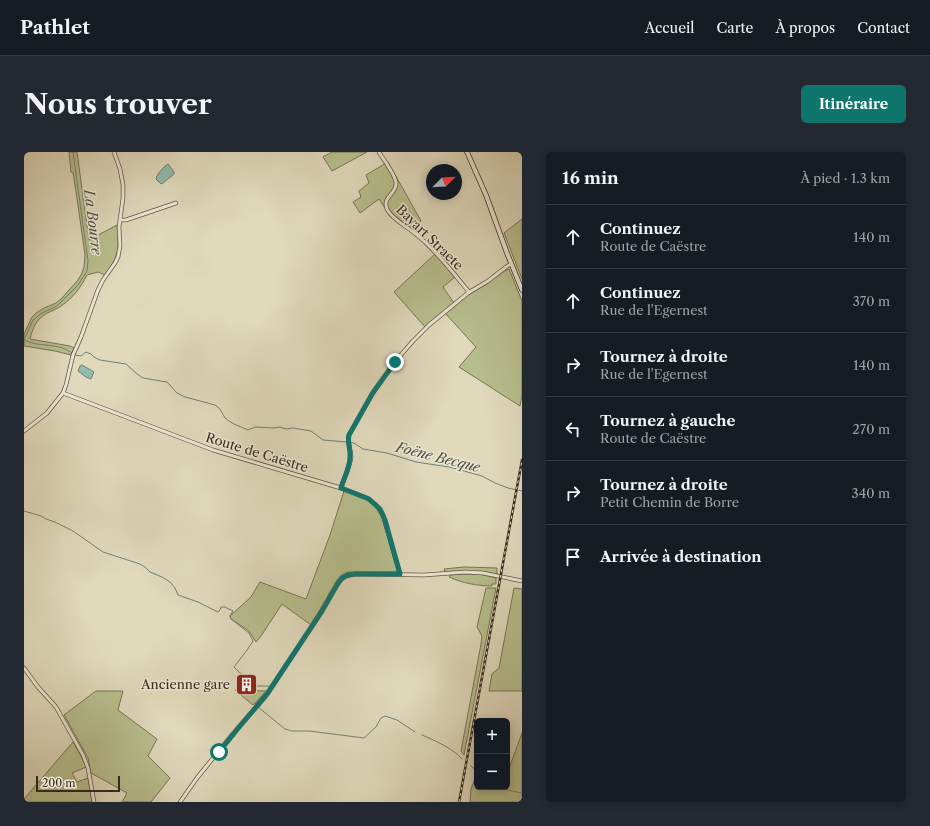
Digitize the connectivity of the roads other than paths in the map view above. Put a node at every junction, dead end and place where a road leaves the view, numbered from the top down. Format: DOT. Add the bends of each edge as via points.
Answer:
graph roads {
  1 [pos="114,152"];
  2 [pos="379,152"];
  3 [pos="467,152"];
  4 [pos="176,203"];
  5 [pos="120,220"];
  6 [pos="511,264"];
  7 [pos="522,290"];
  8 [pos="469,292"];
  9 [pos="63,393"];
  10 [pos="24,431"];
  11 [pos="341,488"];
  12 [pos="400,574"];
  13 [pos="522,581"];
  14 [pos="24,668"];
  15 [pos="94,802"];
  16 [pos="180,802"];
  1 -- 5 [label="street" via="123,185"];
  2 -- 8 [label="street, Bayart Straete" via="396,183 396,188 386,200 388,211 434,250"];
  3 -- 6 [label="main road" via="485,192"];
  4 -- 5 [label="street"];
  5 -- 9 [label="street" via="118,257 97,292 73,352"];
  6 -- 7 [label="main road"];
  6 -- 8 [label="street"];
  8 -- 11 [label="street" via="413,341 372,394 349,435 350,460"];
  9 -- 10 [label="street" via="50,411"];
  9 -- 11 [label="street, Route de Caëstre" via="220,452"];
  11 -- 12 [label="street, Route de Caëstre" via="369,499 380,509"];
  12 -- 13 [label="street" via="460,572"];
  12 -- 16 [label="street" via="355,574 342,578 268,693"];
  14 -- 15 [label="street" via="57,708 83,755"];
}
